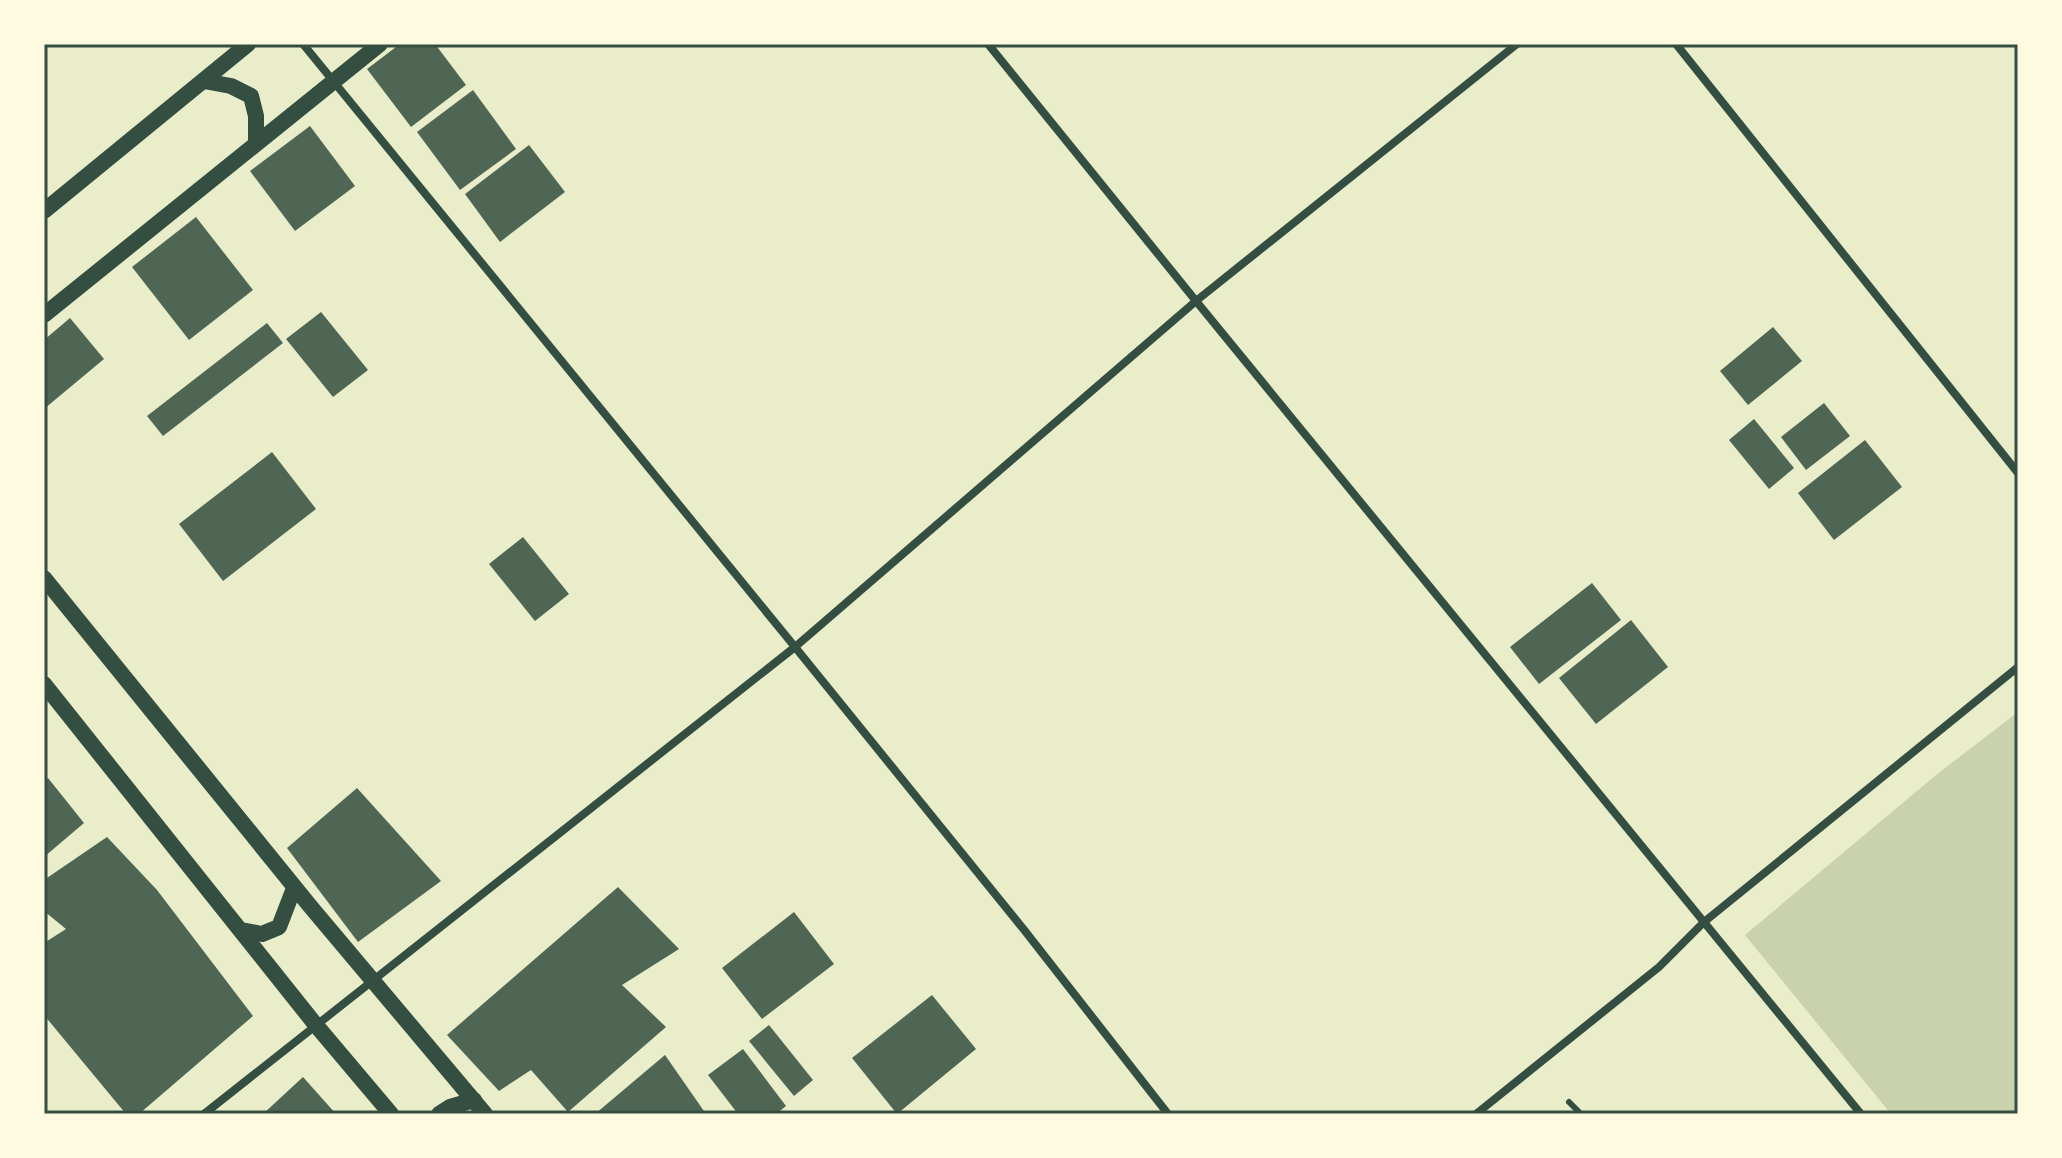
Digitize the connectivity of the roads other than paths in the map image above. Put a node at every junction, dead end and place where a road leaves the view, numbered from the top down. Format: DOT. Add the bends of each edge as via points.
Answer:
graph roads {
  1 [pos="248,44"];
  2 [pos="303,44"];
  3 [pos="380,44"];
  4 [pos="988,44"];
  5 [pos="1517,44"];
  6 [pos="1676,44"];
  7 [pos="204,81"];
  8 [pos="332,82"];
  9 [pos="256,143"];
  10 [pos="44,211"];
  11 [pos="1196,301"];
  12 [pos="44,315"];
  13 [pos="2018,473"];
  14 [pos="44,578"];
  15 [pos="795,647"];
  16 [pos="2018,667"];
  17 [pos="44,684"];
  18 [pos="294,888"];
  19 [pos="1704,922"];
  20 [pos="241,930"];
  21 [pos="371,979"];
  22 [pos="315,1024"];
  23 [pos="474,1100"];
  24 [pos="1569,1102"];
  25 [pos="204,1114"];
  26 [pos="391,1114"];
  27 [pos="439,1114"];
  28 [pos="485,1114"];
  29 [pos="1168,1114"];
  30 [pos="1476,1114"];
  31 [pos="1581,1114"];
  32 [pos="1861,1114"];
  1 -- 7 [label="main road"];
  2 -- 8 [label="street"];
  3 -- 8 [label="main road"];
  4 -- 11 [label="street"];
  5 -- 11 [label="street"];
  6 -- 13 [label="street"];
  7 -- 9 [label="main road" via="251,96"];
  7 -- 10 [label="main road"];
  8 -- 9 [label="main road"];
  8 -- 15 [label="street"];
  9 -- 12 [label="main road"];
  11 -- 15 [label="street"];
  11 -- 19 [label="street"];
  14 -- 18 [label="main road"];
  15 -- 21 [label="street"];
  15 -- 29 [label="street"];
  16 -- 19 [label="street"];
  17 -- 20 [label="main road"];
  18 -- 20 [label="main road" via="279,927 262,934"];
  18 -- 21 [label="main road"];
  19 -- 30 [label="street" via="1659,967"];
  19 -- 32 [label="street"];
  20 -- 22 [label="main road"];
  21 -- 22 [label="street"];
  21 -- 23 [label="main road"];
  22 -- 25 [label="street"];
  22 -- 26 [label="main road"];
  23 -- 27 [label="main road"];
  23 -- 28 [label="main road"];
  24 -- 31 [label="lane"];
}
